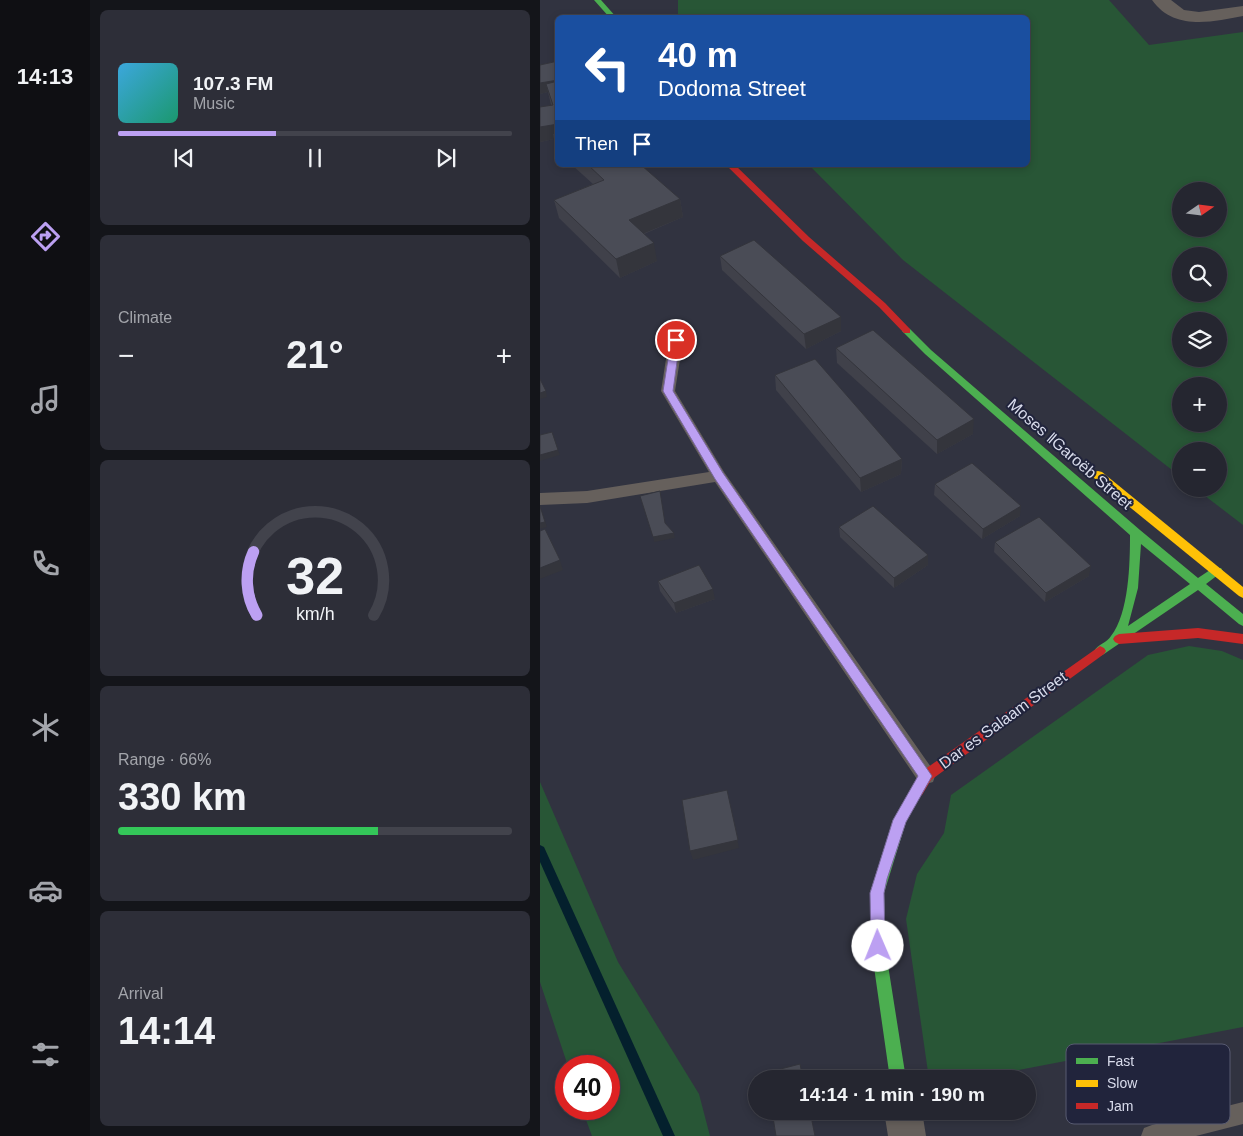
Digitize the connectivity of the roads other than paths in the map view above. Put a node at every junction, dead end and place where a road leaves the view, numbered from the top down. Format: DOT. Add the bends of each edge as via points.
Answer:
graph roads {
  1 [pos="597,0"];
  2 [pos="612,0"];
  3 [pos="1161,0"];
  4 [pos="1243,11"];
  5 [pos="611,15"];
  6 [pos="620,15"];
  7 [pos="732,167"];
  8 [pos="882,305"];
  9 [pos="676,340"];
  10 [pos="946,352"];
  11 [pos="1089,468"];
  12 [pos="719,476"];
  13 [pos="540,499"];
  14 [pos="1136,533"];
  15 [pos="1216,571"];
  16 [pos="1198,584"];
  17 [pos="1243,593"];
  18 [pos="1243,621"];
  19 [pos="1243,639"];
  20 [pos="1115,640"];
  21 [pos="926,776"];
  22 [pos="897,1070"];
  23 [pos="1243,1113"];
  24 [pos="1230,1116"];
  25 [pos="904,1120"];
  26 [pos="1199,1124"];
  27 [pos="907,1136"];
  28 [pos="1152,1136"];
  1 -- 5 [label="main road"];
  2 -- 6 [label="main road"];
  3 -- 4 [label="street" via="1174,13 1184,17"];
  7 -- 8 [label="main road, Moses ǁGaroëb Street" via="806,239"];
  8 -- 10 [label="main road, Moses ǁGaroëb Street"];
  8 -- 14 [label="main road, Moses ǁGaroëb Street" via="928,352"];
  9 -- 12 [label="lane" via="668,391"];
  11 -- 15 [label="main road, Moses ǁGaroëb Street"];
  12 -- 13 [label="lane" via="588,497"];
  12 -- 21 [label="lane"];
  14 -- 16 [label="main road, Moses ǁGaroëb Street"];
  14 -- 20 [label="main road" via="1133,603"];
  15 -- 16 [label="main road, Dar es Salaam Street"];
  15 -- 17 [label="main road, Moses ǁGaroëb Street"];
  16 -- 18 [label="main road, Moses ǁGaroëb Street"];
  16 -- 20 [label="main road, Dar es Salaam Street"];
  19 -- 20 [label="main road" via="1213,633 1149,635"];
  20 -- 21 [label="main road, Dar es Salaam Street"];
  21 -- 22 [label="main road, Dar es Salaam Street" via="900,820 877,893 878,946"];
  23 -- 24 [label="lane"];
  25 -- 27 [label="street"];
  26 -- 28 [label="lane"];
}
